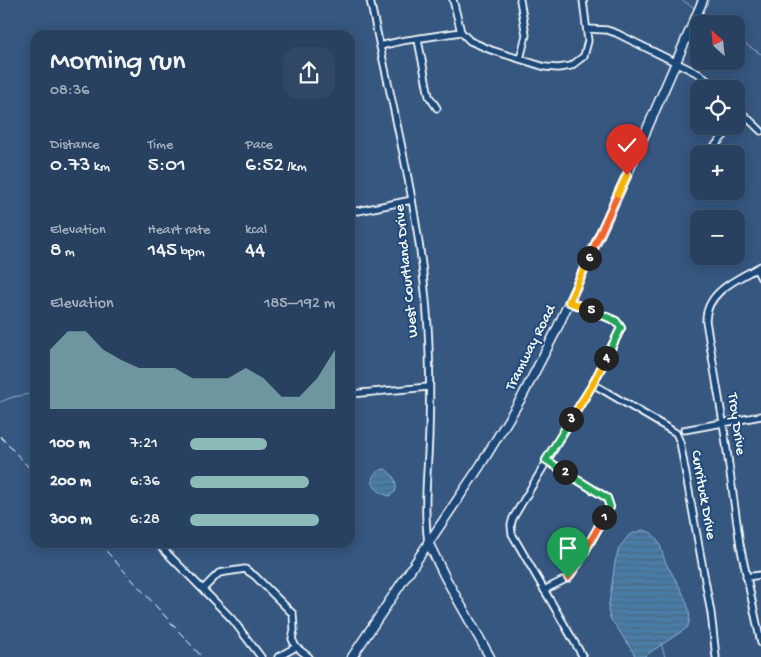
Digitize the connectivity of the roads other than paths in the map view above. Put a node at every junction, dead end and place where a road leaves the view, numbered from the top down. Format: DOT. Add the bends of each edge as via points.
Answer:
graph roads {
  1 [pos="370,0"];
  2 [pos="454,0"];
  3 [pos="520,0"];
  4 [pos="583,0"];
  5 [pos="703,0"];
  6 [pos="587,29"];
  7 [pos="461,32"];
  8 [pos="418,40"];
  9 [pos="380,46"];
  10 [pos="520,59"];
  11 [pos="675,63"];
  12 [pos="708,80"];
  13 [pos="437,108"];
  14 [pos="745,116"];
  15 [pos="761,131"];
  16 [pos="725,135"];
  17 [pos="715,145"];
  18 [pos="412,200"];
  19 [pos="355,211"];
  20 [pos="758,267"];
  21 [pos="761,278"];
  22 [pos="569,302"];
  23 [pos="593,384"];
  24 [pos="429,387"];
  25 [pos="355,394"];
  26 [pos="761,416"];
  27 [pos="723,422"];
  28 [pos="684,430"];
  29 [pos="546,460"];
  30 [pos="428,542"];
  31 [pos="161,548"];
  32 [pos="761,575"];
  33 [pos="746,577"];
  34 [pos="204,589"];
  35 [pos="544,590"];
  36 [pos="761,643"];
  37 [pos="296,647"];
  38 [pos="261,657"];
  39 [pos="278,657"];
  40 [pos="309,657"];
  41 [pos="352,657"];
  42 [pos="490,657"];
  43 [pos="583,657"];
  44 [pos="716,657"];
  1 -- 9 [label="street, West Courtland Drive"];
  2 -- 7 [label="street"];
  3 -- 10 [label="street" via="526,35"];
  4 -- 6 [label="street"];
  5 -- 11 [label="main road, Tramway Road"];
  6 -- 10 [label="street" via="584,56 571,66 545,67"];
  6 -- 11 [label="street" via="607,30"];
  7 -- 8 [label="street"];
  7 -- 10 [label="street" via="470,41"];
  8 -- 9 [label="street"];
  8 -- 13 [label="street" via="429,96"];
  9 -- 18 [label="street, West Courtland Drive"];
  11 -- 12 [label="street"];
  11 -- 22 [label="main road, Tramway Road"];
  14 -- 15 [label="street"];
  16 -- 17 [label="street"];
  18 -- 19 [label="street"];
  18 -- 24 [label="street, West Courtland Drive" via="424,276"];
  20 -- 21 [label="street"];
  20 -- 27 [label="street, Troy Drive" via="717,292 706,312"];
  22 -- 23 [label="street" via="616,321 621,328"];
  22 -- 30 [label="main road, Tramway Road" via="522,396 480,466"];
  23 -- 29 [label="street"];
  23 -- 44 [label="street, Currituck Drive" via="676,433 711,614"];
  24 -- 25 [label="street"];
  24 -- 30 [label="street, West Courtland Drive"];
  26 -- 27 [label="street"];
  27 -- 28 [label="street"];
  27 -- 33 [label="street, Troy Drive"];
  29 -- 35 [label="street" via="511,525 512,534"];
  29 -- 35 [label="street" via="607,498 610,507 568,578"];
  30 -- 41 [label="main road, Tramway Road"];
  30 -- 42 [label="main road"];
  31 -- 34 [label="street"];
  32 -- 33 [label="street"];
  33 -- 36 [label="street, Troy Drive"];
  34 -- 37 [label="street" via="219,573 245,569 293,614 292,639"];
  34 -- 38 [label="street"];
  35 -- 43 [label="street"];
  37 -- 39 [label="street"];
  37 -- 40 [label="street"];
}
